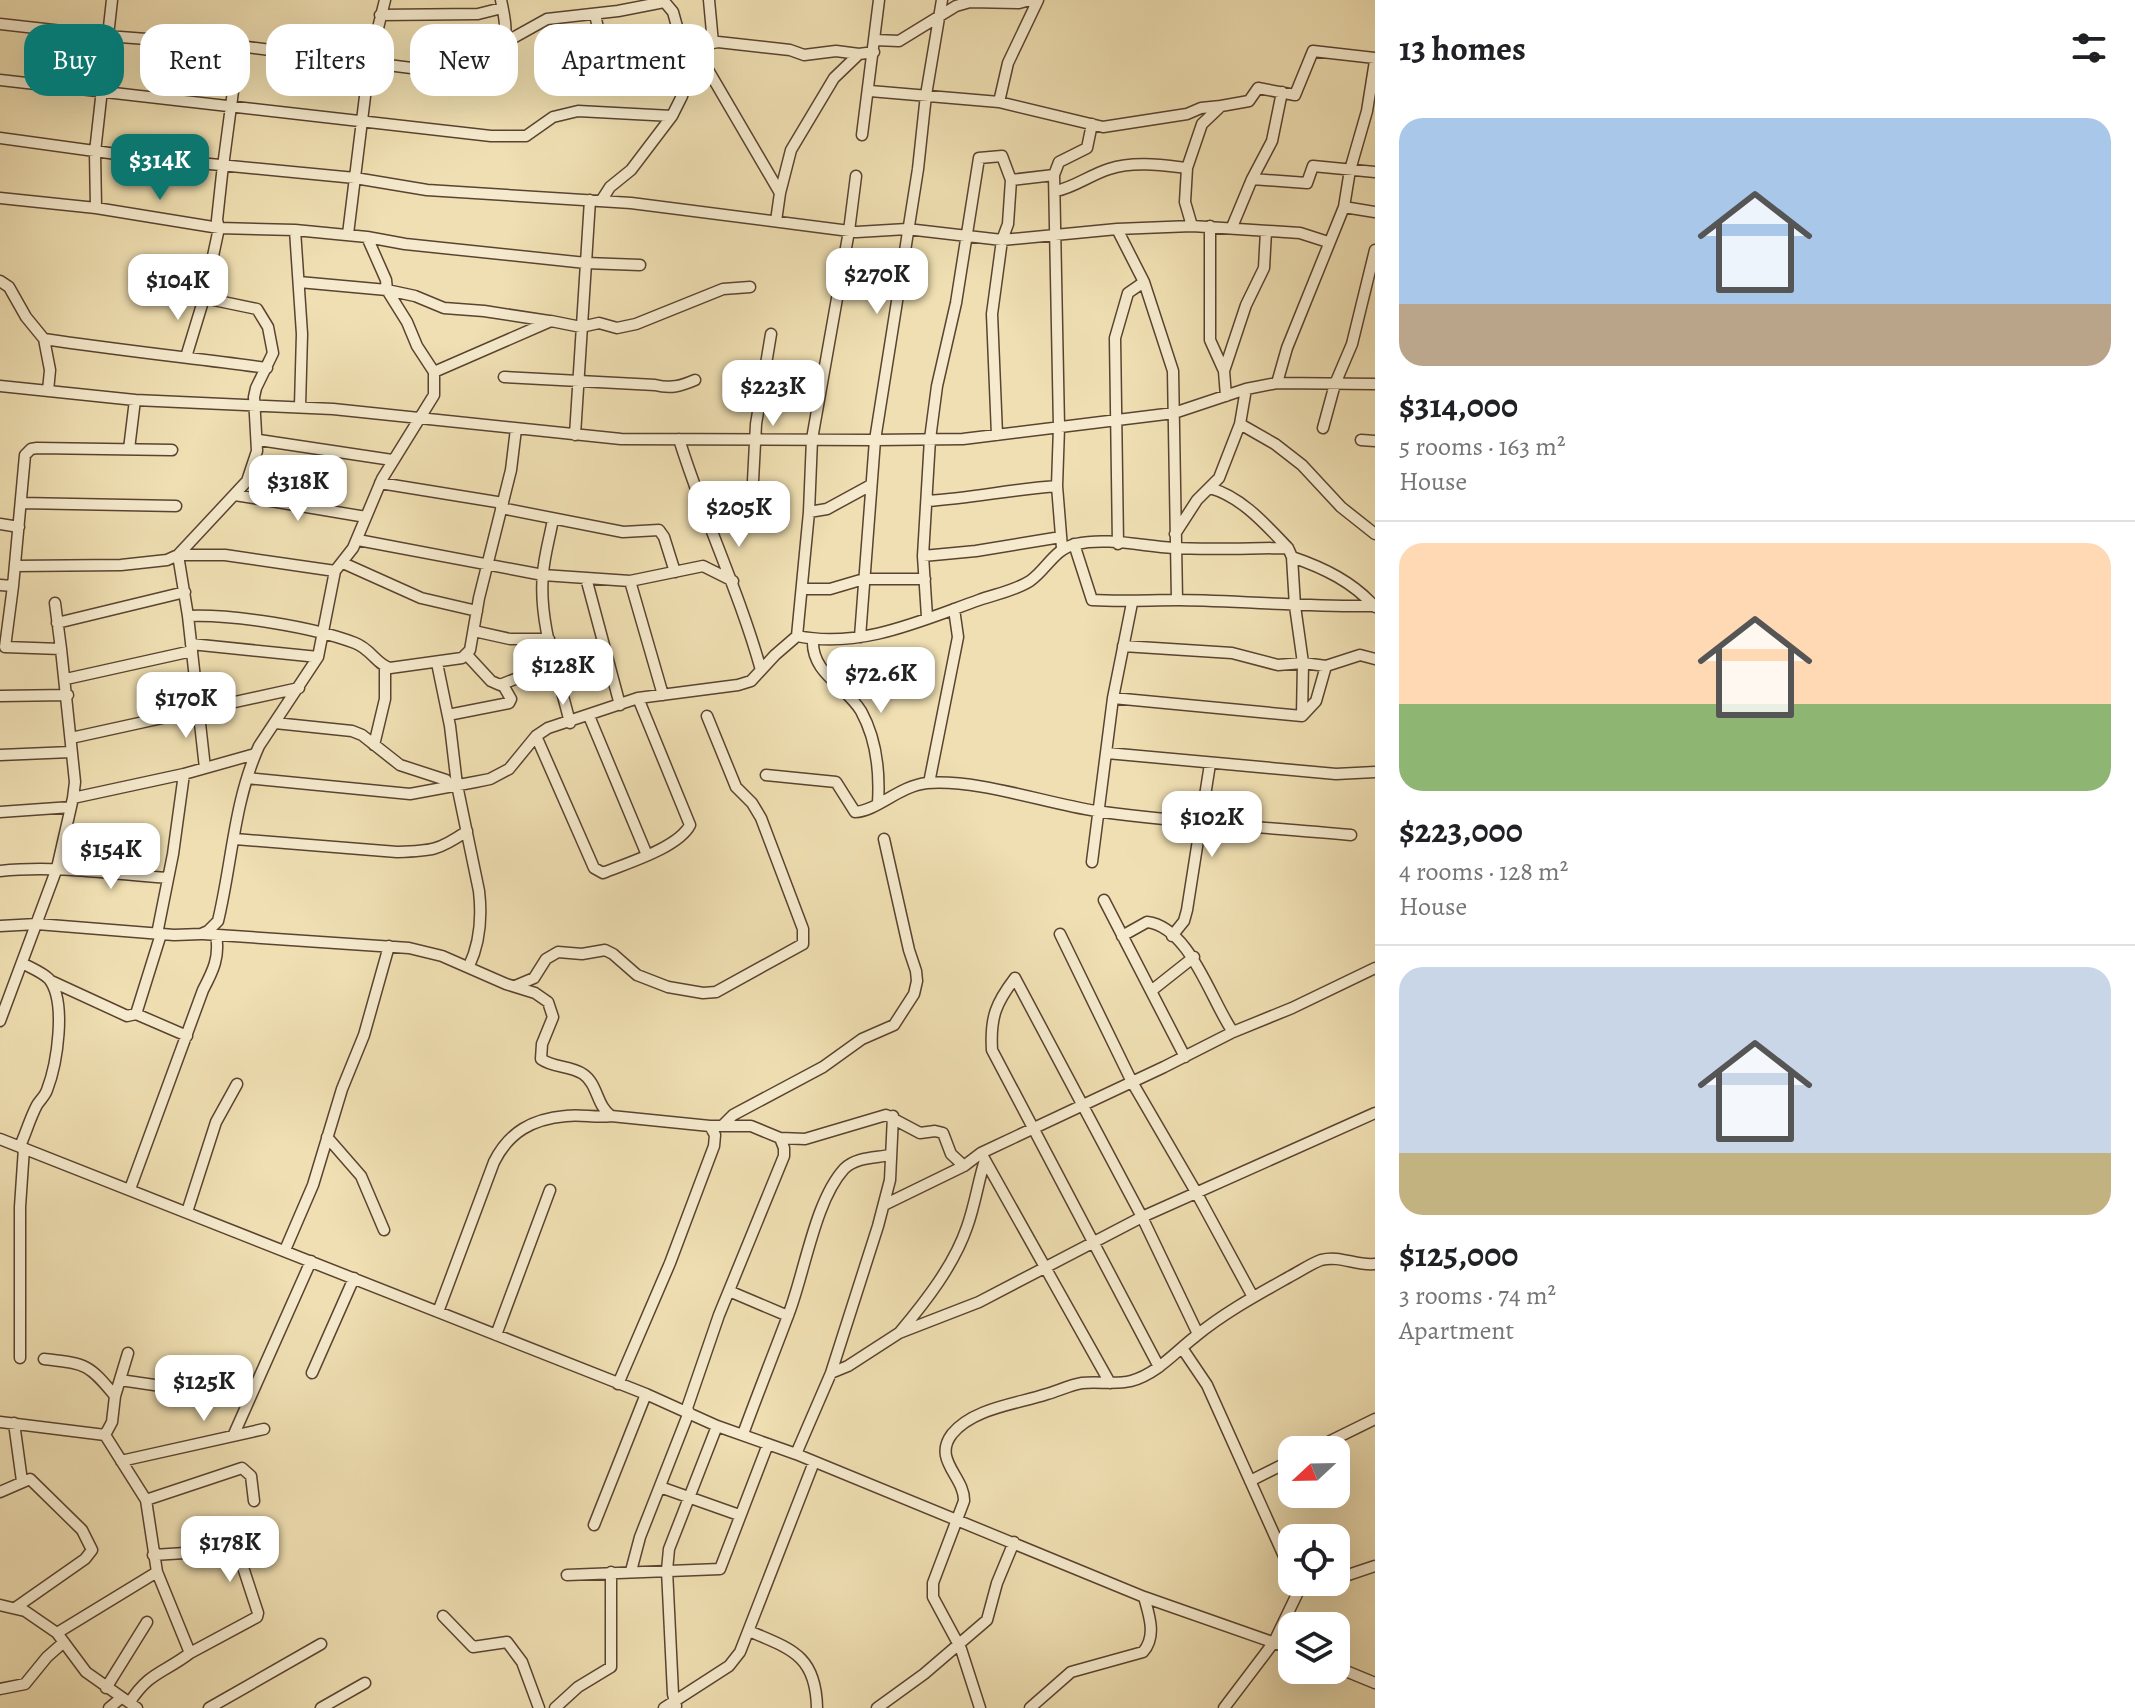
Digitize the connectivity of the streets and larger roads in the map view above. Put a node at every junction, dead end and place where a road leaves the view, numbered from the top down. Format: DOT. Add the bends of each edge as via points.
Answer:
graph roads {
  1 [pos="112,0"];
  2 [pos="385,0"];
  3 [pos="709,0"];
  4 [pos="879,0"];
  5 [pos="942,0"];
  6 [pos="1030,0"];
  7 [pos="1038,0"];
  8 [pos="663,1"];
  9 [pos="502,4"];
  10 [pos="595,14"];
  11 [pos="380,15"];
  12 [pos="940,17"];
  13 [pos="0,24"];
  14 [pos="109,24"];
  15 [pos="378,24"];
  16 [pos="506,24"];
  17 [pos="597,24"];
  18 [pos="676,24"];
  19 [pos="711,24"];
  20 [pos="24,27"];
  21 [pos="518,35"];
  22 [pos="875,40"];
  23 [pos="714,43"];
  24 [pos="874,52"];
  25 [pos="859,54"];
  26 [pos="1375,60"];
  27 [pos="0,80"];
  28 [pos="714,80"];
  29 [pos="24,83"];
  30 [pos="870,91"];
  31 [pos="1282,92"];
  32 [pos="124,95"];
  33 [pos="926,95"];
  34 [pos="102,96"];
  35 [pos="233,96"];
  36 [pos="366,96"];
  37 [pos="682,96"];
  38 [pos="999,102"];
  39 [pos="232,105"];
  40 [pos="1221,106"];
  41 [pos="672,116"];
  42 [pos="363,122"];
  43 [pos="1092,124"];
  44 [pos="862,135"];
  45 [pos="0,138"];
  46 [pos="95,152"];
  47 [pos="224,163"];
  48 [pos="1187,168"];
  49 [pos="1350,170"];
  50 [pos="1375,172"];
  51 [pos="1054,175"];
  52 [pos="856,176"];
  53 [pos="355,178"];
  54 [pos="1252,179"];
  55 [pos="1011,180"];
  56 [pos="1056,191"];
  57 [pos="780,193"];
  58 [pos="0,198"];
  59 [pos="596,201"];
  60 [pos="1344,207"];
  61 [pos="96,208"];
  62 [pos="1375,212"];
  63 [pos="776,221"];
  64 [pos="1192,226"];
  65 [pos="1210,226"];
  66 [pos="1232,227"];
  67 [pos="219,228"];
  68 [pos="907,229"];
  69 [pos="1117,229"];
  70 [pos="295,230"];
  71 [pos="849,231"];
  72 [pos="1266,231"];
  73 [pos="348,234"];
  74 [pos="967,235"];
  75 [pos="1055,235"];
  76 [pos="367,237"];
  77 [pos="1002,240"];
  78 [pos="1328,242"];
  79 [pos="1375,250"];
  80 [pos="586,263"];
  81 [pos="640,265"];
  82 [pos="0,281"];
  83 [pos="299,282"];
  84 [pos="1144,282"];
  85 [pos="750,287"];
  86 [pos="387,290"];
  87 [pos="204,298"];
  88 [pos="551,321"];
  89 [pos="581,327"];
  90 [pos="771,334"];
  91 [pos="44,339"];
  92 [pos="186,357"];
  93 [pos="267,368"];
  94 [pos="1224,371"];
  95 [pos="434,372"];
  96 [pos="504,377"];
  97 [pos="695,380"];
  98 [pos="580,381"];
  99 [pos="1277,383"];
  100 [pos="1335,384"];
  101 [pos="1375,384"];
  102 [pos="0,386"];
  103 [pos="1246,389"];
  104 [pos="48,391"];
  105 [pos="1226,396"];
  106 [pos="135,400"];
  107 [pos="255,404"];
  108 [pos="300,406"];
  109 [pos="1174,413"];
  110 [pos="417,419"];
  111 [pos="1117,419"];
  112 [pos="1240,424"];
  113 [pos="1059,427"];
  114 [pos="1323,428"];
  115 [pos="516,429"];
  116 [pos="575,435"];
  117 [pos="997,435"];
  118 [pos="679,439"];
  119 [pos="755,439"];
  120 [pos="812,439"];
  121 [pos="930,439"];
  122 [pos="259,440"];
  123 [pos="875,440"];
  124 [pos="1361,440"];
  125 [pos="1375,441"];
  126 [pos="129,449"];
  127 [pos="172,450"];
  128 [pos="392,460"];
  129 [pos="380,483"];
  130 [pos="871,485"];
  131 [pos="1057,486"];
  132 [pos="1210,488"];
  133 [pos="235,495"];
  134 [pos="928,501"];
  135 [pos="21,503"];
  136 [pos="176,506"];
  137 [pos="502,506"];
  138 [pos="809,512"];
  139 [pos="366,517"];
  140 [pos="553,519"];
  141 [pos="751,519"];
  142 [pos="0,524"];
  143 [pos="19,527"];
  144 [pos="1375,534"];
  145 [pos="358,540"];
  146 [pos="1174,542"];
  147 [pos="1061,543"];
  148 [pos="1074,544"];
  149 [pos="1118,544"];
  150 [pos="1290,552"];
  151 [pos="178,555"];
  152 [pos="923,556"];
  153 [pos="488,564"];
  154 [pos="15,566"];
  155 [pos="339,567"];
  156 [pos="675,572"];
  157 [pos="543,575"];
  158 [pos="586,578"];
  159 [pos="864,579"];
  160 [pos="925,579"];
  161 [pos="630,581"];
  162 [pos="733,581"];
  163 [pos="0,585"];
  164 [pos="13,586"];
  165 [pos="1375,588"];
  166 [pos="802,589"];
  167 [pos="185,592"];
  168 [pos="1177,600"];
  169 [pos="55,603"];
  170 [pos="1132,603"];
  171 [pos="1372,604"];
  172 [pos="1295,606"];
  173 [pos="954,609"];
  174 [pos="477,611"];
  175 [pos="188,616"];
  176 [pos="927,617"];
  177 [pos="57,623"];
  178 [pos="474,631"];
  179 [pos="323,632"];
  180 [pos="797,636"];
  181 [pos="860,637"];
  182 [pos="549,639"];
  183 [pos="813,640"];
  184 [pos="2,646"];
  185 [pos="1123,646"];
  186 [pos="192,647"];
  187 [pos="61,649"];
  188 [pos="467,655"];
  189 [pos="318,657"];
  190 [pos="1375,659"];
  191 [pos="437,663"];
  192 [pos="555,663"];
  193 [pos="1303,663"];
  194 [pos="1326,666"];
  195 [pos="385,667"];
  196 [pos="761,670"];
  197 [pos="66,679"];
  198 [pos="503,685"];
  199 [pos="299,688"];
  200 [pos="68,695"];
  201 [pos="663,695"];
  202 [pos="0,696"];
  203 [pos="638,698"];
  204 [pos="1113,698"];
  205 [pos="620,705"];
  206 [pos="200,709"];
  207 [pos="448,715"];
  208 [pos="589,716"];
  209 [pos="707,716"];
  210 [pos="1302,716"];
  211 [pos="275,723"];
  212 [pos="570,723"];
  213 [pos="536,736"];
  214 [pos="71,738"];
  215 [pos="374,745"];
  216 [pos="71,752"];
  217 [pos="1107,753"];
  218 [pos="255,754"];
  219 [pos="0,755"];
  220 [pos="1210,764"];
  221 [pos="205,768"];
  222 [pos="1375,772"];
  223 [pos="184,774"];
  224 [pos="766,775"];
  225 [pos="247,778"];
  226 [pos="929,783"];
  227 [pos="454,786"];
  228 [pos="72,802"];
  229 [pos="878,803"];
  230 [pos="1098,811"];
  231 [pos="0,812"];
  232 [pos="1200,821"];
  233 [pos="467,831"];
  234 [pos="1351,835"];
  235 [pos="235,839"];
  236 [pos="884,839"];
  237 [pos="647,855"];
  238 [pos="1092,862"];
  239 [pos="57,868"];
  240 [pos="0,871"];
  241 [pos="168,878"];
  242 [pos="1104,900"];
  243 [pos="37,924"];
  244 [pos="0,926"];
  245 [pos="159,934"];
  246 [pos="201,934"];
  247 [pos="1060,934"];
  248 [pos="216,935"];
  249 [pos="1122,936"];
  250 [pos="1172,936"];
  251 [pos="389,946"];
  252 [pos="1194,957"];
  253 [pos="22,963"];
  254 [pos="469,966"];
  255 [pos="1375,968"];
  256 [pos="51,981"];
  257 [pos="514,987"];
  258 [pos="1151,991"];
  259 [pos="136,1014"];
  260 [pos="0,1021"];
  261 [pos="1233,1032"];
  262 [pos="187,1036"];
  263 [pos="1185,1057"];
  264 [pos="1132,1082"];
  265 [pos="237,1084"];
  266 [pos="1082,1105"];
  267 [pos="1375,1113"];
  268 [pos="611,1116"];
  269 [pos="893,1116"];
  270 [pos="723,1125"];
  271 [pos="710,1126"];
  272 [pos="1032,1129"];
  273 [pos="327,1137"];
  274 [pos="780,1138"];
  275 [pos="0,1139"];
  276 [pos="22,1147"];
  277 [pos="890,1155"];
  278 [pos="983,1156"];
  279 [pos="964,1166"];
  280 [pos="130,1189"];
  281 [pos="550,1190"];
  282 [pos="1196,1192"];
  283 [pos="884,1205"];
  284 [pos="187,1212"];
  285 [pos="1142,1217"];
  286 [pos="384,1230"];
  287 [pos="1094,1243"];
  288 [pos="285,1250"];
  289 [pos="311,1261"];
  290 [pos="1375,1264"];
  291 [pos="1044,1269"];
  292 [pos="354,1278"];
  293 [pos="729,1291"];
  294 [pos="1253,1297"];
  295 [pos="438,1312"];
  296 [pos="788,1316"];
  297 [pos="899,1333"];
  298 [pos="1198,1334"];
  299 [pos="496,1335"];
  300 [pos="1182,1348"];
  301 [pos="128,1353"];
  302 [pos="20,1358"];
  303 [pos="44,1359"];
  304 [pos="1159,1367"];
  305 [pos="312,1373"];
  306 [pos="831,1373"];
  307 [pos="120,1380"];
  308 [pos="1110,1383"];
  309 [pos="618,1384"];
  310 [pos="209,1393"];
  311 [pos="646,1394"];
  312 [pos="115,1396"];
  313 [pos="688,1411"];
  314 [pos="1375,1419"];
  315 [pos="0,1422"];
  316 [pos="14,1423"];
  317 [pos="717,1426"];
  318 [pos="264,1429"];
  319 [pos="234,1434"];
  320 [pos="743,1434"];
  321 [pos="105,1435"];
  322 [pos="1340,1436"];
  323 [pos="768,1444"];
  324 [pos="796,1454"];
  325 [pos="121,1461"];
  326 [pos="814,1462"];
  327 [pos="1278,1467"];
  328 [pos="22,1481"];
  329 [pos="1250,1481"];
  330 [pos="660,1487"];
  331 [pos="0,1492"];
  332 [pos="690,1496"];
  333 [pos="146,1500"];
  334 [pos="254,1501"];
  335 [pos="739,1515"];
  336 [pos="957,1520"];
  337 [pos="594,1525"];
  338 [pos="1014,1542"];
  339 [pos="1278,1543"];
  340 [pos="153,1555"];
  341 [pos="1375,1566"];
  342 [pos="667,1570"];
  343 [pos="631,1571"];
  344 [pos="157,1572"];
  345 [pos="611,1572"];
  346 [pos="1350,1574"];
  347 [pos="567,1575"];
  348 [pos="1294,1596"];
  349 [pos="1144,1597"];
  350 [pos="0,1605"];
  351 [pos="15,1608"];
  352 [pos="443,1616"];
  353 [pos="147,1622"];
  354 [pos="749,1631"];
  355 [pos="60,1638"];
  356 [pos="1274,1642"];
  357 [pos="321,1644"];
  358 [pos="1278,1644"];
  359 [pos="959,1646"];
  360 [pos="190,1653"];
  361 [pos="1350,1673"];
  362 [pos="365,1683"];
  363 [pos="1375,1683"];
  364 [pos="106,1688"];
  365 [pos="0,1689"];
  366 [pos="129,1703"];
  367 [pos="672,1706"];
  368 [pos="109,1708"];
  369 [pos="209,1708"];
  370 [pos="321,1708"];
  371 [pos="539,1708"];
  372 [pos="555,1708"];
  373 [pos="817,1708"];
  374 [pos="877,1708"];
  375 [pos="980,1708"];
  376 [pos="1030,1708"];
  377 [pos="1224,1708"];
  1 -- 14 [label="street"];
  2 -- 11 [label="street"];
  3 -- 19 [label="street"];
  4 -- 22 [label="street"];
  5 -- 12 [label="street"];
  6 -- 12 [label="street" via="970,2"];
  7 -- 38 [label="street" via="1008,63"];
  8 -- 10 [label="street"];
  8 -- 18 [label="street"];
  9 -- 11 [label="street" via="478,14"];
  9 -- 16 [label="street"];
  10 -- 17 [label="street"];
  10 -- 21 [label="street" via="547,19"];
  11 -- 15 [label="street"];
  12 -- 22 [label="street" via="899,41"];
  12 -- 33 [label="street"];
  13 -- 20 [label="street"];
  22 -- 24 [label="street"];
  23 -- 25 [label="street" via="804,55"];
  24 -- 25 [label="street"];
  24 -- 30 [label="street"];
  25 -- 57 [label="street" via="834,78 791,150"];
  26 -- 31 [label="street" via="1313,51 1295,95"];
  26 -- 49 [label="street"];
  27 -- 29 [label="street"];
  28 -- 57 [label="street"];
  30 -- 33 [label="street"];
  30 -- 44 [label="street"];
  31 -- 40 [label="street" via="1258,88 1249,101"];
  31 -- 54 [label="street" via="1272,141"];
  32 -- 39 [label="street"];
  33 -- 38 [label="street"];
  33 -- 68 [label="street"];
  34 -- 46 [label="street"];
  35 -- 39 [label="street"];
  36 -- 42 [label="street"];
  37 -- 41 [label="street"];
  38 -- 43 [label="street"];
  39 -- 42 [label="street"];
  39 -- 47 [label="street"];
  40 -- 43 [label="street" via="1103,127"];
  40 -- 48 [label="street" via="1202,124"];
  41 -- 42 [label="street" via="578,111 553,117 517,137"];
  41 -- 59 [label="street" via="631,170"];
  42 -- 53 [label="street"];
  43 -- 51 [label="street" via="1087,148 1059,162"];
  45 -- 46 [label="street"];
  46 -- 47 [label="street"];
  46 -- 61 [label="street"];
  47 -- 53 [label="street"];
  47 -- 67 [label="street"];
  48 -- 56 [label="street" via="1129,164"];
  48 -- 64 [label="street" via="1185,202"];
  49 -- 50 [label="street"];
  49 -- 54 [label="street" via="1313,166 1307,183"];
  49 -- 60 [label="street"];
  51 -- 55 [label="street"];
  51 -- 56 [label="street"];
  52 -- 71 [label="street"];
  53 -- 59 [label="street" via="427,190"];
  53 -- 73 [label="street"];
  54 -- 66 [label="street"];
  55 -- 74 [label="street" via="1002,156 979,158"];
  55 -- 77 [label="street"];
  56 -- 75 [label="street"];
  57 -- 63 [label="street"];
  58 -- 61 [label="street"];
  59 -- 63 [label="street"];
  59 -- 80 [label="street"];
  60 -- 62 [label="street"];
  60 -- 78 [label="street"];
  61 -- 67 [label="street"];
  63 -- 71 [label="street"];
  64 -- 65 [label="street"];
  64 -- 69 [label="street"];
  65 -- 66 [label="street"];
  65 -- 94 [label="street" via="1210,340"];
  66 -- 72 [label="street"];
  67 -- 70 [label="street"];
  67 -- 87 [label="street"];
  68 -- 71 [label="street"];
  68 -- 74 [label="street"];
  68 -- 123 [label="street"];
  69 -- 75 [label="street"];
  69 -- 84 [label="street"];
  70 -- 73 [label="street"];
  70 -- 83 [label="street"];
  71 -- 120 [label="street"];
  72 -- 78 [label="street"];
  72 -- 94 [label="street" via="1264,268"];
  73 -- 76 [label="street"];
  74 -- 77 [label="street"];
  74 -- 121 [label="street"];
  75 -- 77 [label="street"];
  75 -- 113 [label="street"];
  76 -- 80 [label="street"];
  76 -- 86 [label="street"];
  77 -- 117 [label="street" via="992,314"];
  78 -- 99 [label="street"];
  79 -- 100 [label="street" via="1352,344"];
  80 -- 81 [label="street"];
  80 -- 89 [label="street"];
  82 -- 91 [label="street"];
  83 -- 86 [label="street"];
  83 -- 108 [label="street"];
  84 -- 109 [label="street" via="1173,371"];
  84 -- 111 [label="street" via="1128,293 1115,338"];
  85 -- 89 [label="street" via="723,289 636,324"];
  86 -- 88 [label="street" via="444,308"];
  86 -- 95 [label="street"];
  87 -- 92 [label="street"];
  87 -- 93 [label="street" via="257,309 272,340"];
  88 -- 89 [label="street"];
  88 -- 95 [label="street"];
  89 -- 98 [label="street"];
  90 -- 119 [label="street"];
  91 -- 92 [label="street"];
  91 -- 104 [label="street"];
  92 -- 93 [label="street"];
  93 -- 107 [label="street" via="256,388"];
  94 -- 105 [label="street"];
  95 -- 110 [label="street" via="434,395"];
  96 -- 98 [label="street"];
  97 -- 98 [label="street" via="678,387"];
  98 -- 116 [label="street"];
  99 -- 100 [label="street"];
  99 -- 103 [label="street"];
  100 -- 101 [label="street"];
  100 -- 114 [label="street"];
  102 -- 104 [label="street"];
  103 -- 105 [label="street"];
  103 -- 112 [label="street"];
  104 -- 106 [label="street"];
  105 -- 109 [label="street"];
  106 -- 107 [label="street"];
  106 -- 126 [label="street"];
  107 -- 108 [label="street"];
  107 -- 122 [label="street"];
  108 -- 110 [label="street"];
  109 -- 111 [label="street"];
  109 -- 146 [label="street"];
  110 -- 115 [label="street"];
  110 -- 128 [label="street"];
  111 -- 113 [label="street"];
  111 -- 149 [label="street"];
  112 -- 132 [label="street" via="1222,472"];
  112 -- 144 [label="street" via="1302,465"];
  113 -- 117 [label="street"];
  113 -- 131 [label="street"];
  115 -- 116 [label="street"];
  115 -- 137 [label="street"];
  116 -- 118 [label="street"];
  117 -- 121 [label="street"];
  118 -- 119 [label="street"];
  118 -- 162 [label="street"];
  119 -- 120 [label="street"];
  119 -- 141 [label="street"];
  120 -- 123 [label="street"];
  120 -- 138 [label="street"];
  121 -- 123 [label="street"];
  121 -- 134 [label="street"];
  122 -- 128 [label="street"];
  122 -- 133 [label="street" via="247,481"];
  123 -- 130 [label="street"];
  124 -- 125 [label="street"];
  126 -- 127 [label="street"];
  126 -- 135 [label="street" via="31,449 25,455"];
  128 -- 129 [label="street"];
  129 -- 137 [label="street"];
  129 -- 139 [label="street"];
  130 -- 138 [label="street" via="827,509"];
  130 -- 159 [label="street"];
  131 -- 134 [label="street"];
  131 -- 147 [label="street"];
  132 -- 146 [label="street" via="1192,506"];
  132 -- 150 [label="street" via="1239,502"];
  133 -- 139 [label="street"];
  133 -- 151 [label="street"];
  134 -- 152 [label="street"];
  135 -- 136 [label="street"];
  135 -- 143 [label="street"];
  137 -- 140 [label="street"];
  137 -- 153 [label="street"];
  138 -- 166 [label="street"];
  139 -- 145 [label="street"];
  140 -- 156 [label="street" via="623,532 659,530"];
  140 -- 157 [label="street"];
  142 -- 143 [label="street"];
  143 -- 154 [label="street"];
  145 -- 153 [label="street"];
  145 -- 155 [label="street"];
  146 -- 149 [label="street"];
  146 -- 150 [label="street"];
  146 -- 168 [label="street"];
  147 -- 148 [label="street"];
  147 -- 152 [label="street"];
  147 -- 173 [label="street" via="1029,582"];
  148 -- 149 [label="street"];
  148 -- 170 [label="street" via="1092,600"];
  150 -- 171 [label="street" via="1325,569"];
  150 -- 172 [label="street"];
  151 -- 154 [label="street" via="121,565"];
  151 -- 155 [label="street"];
  151 -- 167 [label="street"];
  152 -- 160 [label="street"];
  153 -- 157 [label="street"];
  153 -- 174 [label="street"];
  154 -- 164 [label="street"];
  155 -- 174 [label="street" via="421,598"];
  155 -- 179 [label="street"];
  156 -- 161 [label="street"];
  156 -- 162 [label="street" via="703,566"];
  157 -- 158 [label="street"];
  157 -- 182 [label="street"];
  158 -- 161 [label="street"];
  158 -- 205 [label="street"];
  159 -- 160 [label="street"];
  159 -- 166 [label="street" via="830,589"];
  159 -- 181 [label="street"];
  160 -- 176 [label="street"];
  161 -- 201 [label="street"];
  162 -- 196 [label="street"];
  163 -- 164 [label="street"];
  164 -- 184 [label="street"];
  165 -- 171 [label="street"];
  166 -- 180 [label="street"];
  167 -- 175 [label="street"];
  167 -- 177 [label="street"];
  168 -- 170 [label="street"];
  168 -- 172 [label="street"];
  169 -- 177 [label="street"];
  170 -- 185 [label="street"];
  171 -- 172 [label="street"];
  172 -- 193 [label="street"];
  173 -- 176 [label="street"];
  173 -- 226 [label="street" via="958,637"];
  174 -- 178 [label="street"];
  175 -- 179 [label="street"];
  175 -- 186 [label="street"];
  176 -- 181 [label="street"];
  177 -- 187 [label="street"];
  178 -- 182 [label="street" via="510,639"];
  178 -- 188 [label="street"];
  179 -- 189 [label="street"];
  179 -- 195 [label="street" via="365,647"];
  180 -- 183 [label="street"];
  180 -- 196 [label="street"];
  181 -- 183 [label="street"];
  182 -- 192 [label="street"];
  183 -- 229 [label="street" via="827,676 862,714 879,766"];
  184 -- 187 [label="street"];
  185 -- 193 [label="street" via="1232,653 1278,665"];
  185 -- 204 [label="street"];
  186 -- 189 [label="street"];
  186 -- 197 [label="street"];
  186 -- 206 [label="street"];
  187 -- 197 [label="street"];
  188 -- 191 [label="street"];
  188 -- 198 [label="street" via="491,681"];
  189 -- 199 [label="street"];
  190 -- 194 [label="street" via="1360,655"];
  191 -- 195 [label="street"];
  191 -- 207 [label="street"];
  192 -- 198 [label="street"];
  192 -- 212 [label="street"];
  193 -- 194 [label="street"];
  193 -- 210 [label="street"];
  194 -- 210 [label="street" via="1316,701"];
  195 -- 215 [label="street" via="385,699"];
  196 -- 201 [label="street" via="738,685"];
  197 -- 200 [label="street"];
  198 -- 207 [label="street" via="509,703"];
  199 -- 206 [label="street"];
  199 -- 211 [label="street"];
  200 -- 202 [label="street"];
  200 -- 214 [label="street"];
  201 -- 203 [label="street"];
  203 -- 205 [label="street"];
  203 -- 237 [label="street" via="690,820 683,835"];
  204 -- 210 [label="street"];
  204 -- 217 [label="street"];
  205 -- 208 [label="street"];
  206 -- 214 [label="street"];
  206 -- 221 [label="street"];
  207 -- 227 [label="street"];
  208 -- 212 [label="street"];
  208 -- 237 [label="street"];
  209 -- 257 [label="street" via="736,787 758,811 803,929 803,944 716,992 668,987 637,975 605,950 558,952 546,959 534,978"];
  211 -- 215 [label="street" via="352,731"];
  211 -- 218 [label="street"];
  212 -- 213 [label="street"];
  213 -- 227 [label="street" via="509,769"];
  213 -- 237 [label="street" via="594,868 603,873"];
  214 -- 216 [label="street"];
  215 -- 227 [label="street" via="400,765"];
  216 -- 219 [label="street"];
  216 -- 228 [label="street"];
  217 -- 220 [label="street"];
  217 -- 230 [label="street"];
  218 -- 221 [label="street"];
  218 -- 225 [label="street"];
  220 -- 222 [label="street"];
  220 -- 232 [label="street"];
  221 -- 223 [label="street"];
  223 -- 228 [label="street"];
  223 -- 241 [label="street"];
  224 -- 229 [label="street" via="836,782 855,812"];
  225 -- 227 [label="street" via="398,794"];
  225 -- 235 [label="street"];
  226 -- 229 [label="street" via="902,789"];
  226 -- 230 [label="street" via="979,787"];
  227 -- 233 [label="street"];
  228 -- 231 [label="street"];
  228 -- 239 [label="street"];
  230 -- 232 [label="street"];
  230 -- 238 [label="street"];
  232 -- 234 [label="street"];
  232 -- 250 [label="street" via="1187,910"];
  233 -- 235 [label="street" via="442,848 423,852"];
  233 -- 254 [label="street" via="481,909"];
  235 -- 246 [label="street" via="218,921"];
  236 -- 270 [label="street" via="916,971 914,994 894,1025 862,1039"];
  239 -- 240 [label="street"];
  239 -- 241 [label="street"];
  239 -- 243 [label="street"];
  241 -- 245 [label="street"];
  242 -- 249 [label="street"];
  243 -- 244 [label="street"];
  243 -- 245 [label="street"];
  243 -- 253 [label="street"];
  245 -- 246 [label="street"];
  245 -- 259 [label="street"];
  246 -- 248 [label="street"];
  247 -- 264 [label="street"];
  248 -- 251 [label="street"];
  248 -- 262 [label="street" via="216,962"];
  249 -- 250 [label="street" via="1147,922"];
  249 -- 258 [label="street"];
  250 -- 252 [label="street"];
  251 -- 254 [label="street"];
  251 -- 273 [label="street"];
  252 -- 258 [label="street"];
  252 -- 261 [label="street"];
  253 -- 256 [label="street"];
  253 -- 260 [label="street"];
  254 -- 257 [label="street"];
  255 -- 261 [label="street"];
  256 -- 259 [label="street" via="127,1016"];
  256 -- 276 [label="street" via="58,1004 58,1043 48,1088"];
  257 -- 268 [label="street" via="542,997 551,1008 541,1059 586,1076"];
  258 -- 263 [label="street"];
  259 -- 262 [label="street"];
  261 -- 263 [label="street"];
  262 -- 280 [label="street"];
  263 -- 264 [label="street"];
  264 -- 266 [label="street"];
  264 -- 282 [label="street"];
  265 -- 284 [label="street" via="216,1122"];
  266 -- 272 [label="street"];
  266 -- 272 [label="street" via="1015,978 994,1011 992,1050"];
  266 -- 285 [label="street"];
  267 -- 282 [label="street"];
  268 -- 271 [label="street"];
  268 -- 295 [label="street" via="545,1120 503,1144"];
  269 -- 274 [label="street" via="879,1115 805,1139"];
  269 -- 277 [label="street"];
  269 -- 279 [label="street" via="920,1133 943,1133 951,1154"];
  270 -- 271 [label="street"];
  270 -- 274 [label="street" via="751,1126"];
  271 -- 309 [label="street" via="714,1146"];
  272 -- 278 [label="street"];
  272 -- 287 [label="street"];
  273 -- 286 [label="street" via="361,1176"];
  273 -- 288 [label="street"];
  274 -- 293 [label="street" via="784,1156"];
  275 -- 276 [label="street"];
  276 -- 280 [label="street"];
  276 -- 302 [label="street"];
  277 -- 283 [label="street"];
  277 -- 296 [label="street" via="856,1160 835,1181"];
  278 -- 279 [label="street"];
  278 -- 291 [label="street"];
  278 -- 297 [label="street" via="967,1227 925,1300"];
  279 -- 283 [label="street"];
  280 -- 284 [label="street"];
  281 -- 299 [label="street"];
  282 -- 285 [label="street"];
  282 -- 294 [label="street"];
  283 -- 306 [label="street"];
  284 -- 288 [label="street"];
  285 -- 287 [label="street"];
  285 -- 298 [label="street"];
  287 -- 291 [label="street"];
  287 -- 304 [label="street"];
  288 -- 289 [label="street"];
  289 -- 292 [label="street"];
  289 -- 319 [label="street"];
  290 -- 294 [label="street" via="1336,1257 1319,1261"];
  291 -- 297 [label="street"];
  291 -- 308 [label="street"];
  292 -- 295 [label="street"];
  292 -- 305 [label="street"];
  293 -- 296 [label="street"];
  293 -- 313 [label="street"];
  294 -- 298 [label="street"];
  295 -- 299 [label="street"];
  296 -- 320 [label="street"];
  297 -- 306 [label="street"];
  298 -- 300 [label="street"];
  299 -- 309 [label="street"];
  300 -- 304 [label="street"];
  300 -- 329 [label="street" via="1207,1385"];
  301 -- 307 [label="street"];
  303 -- 312 [label="street" via="81,1363"];
  304 -- 308 [label="street" via="1130,1381"];
  306 -- 324 [label="street"];
  307 -- 310 [label="street"];
  307 -- 312 [label="street"];
  308 -- 336 [label="street" via="1082,1383 962,1424 947,1443 946,1456 964,1493"];
  309 -- 311 [label="street"];
  311 -- 313 [label="street"];
  311 -- 337 [label="street"];
  312 -- 321 [label="street"];
  313 -- 317 [label="street"];
  313 -- 330 [label="street"];
  314 -- 322 [label="street"];
  315 -- 316 [label="street"];
  316 -- 321 [label="street"];
  316 -- 328 [label="street"];
  317 -- 320 [label="street"];
  317 -- 332 [label="street"];
  318 -- 319 [label="street"];
  319 -- 325 [label="street"];
  320 -- 323 [label="street"];
  321 -- 325 [label="street"];
  323 -- 324 [label="street"];
  323 -- 335 [label="street"];
  324 -- 326 [label="street"];
  325 -- 333 [label="street"];
  326 -- 336 [label="street"];
  326 -- 354 [label="street"];
  327 -- 329 [label="street"];
  328 -- 331 [label="street"];
  328 -- 351 [label="street" via="34,1482 82,1530 92,1550"];
  329 -- 339 [label="street"];
  330 -- 332 [label="street"];
  330 -- 343 [label="street"];
  332 -- 335 [label="street"];
  332 -- 342 [label="street" via="669,1549"];
  333 -- 334 [label="street" via="242,1468 251,1476"];
  333 -- 340 [label="street"];
  335 -- 342 [label="street" via="720,1569"];
  336 -- 338 [label="street"];
  336 -- 359 [label="street" via="933,1583 933,1597"];
  338 -- 349 [label="street"];
  338 -- 359 [label="street" via="987,1620"];
  340 -- 344 [label="street"];
  340 -- 360 [label="street" via="233,1550 239,1555 257,1617"];
  341 -- 346 [label="street"];
  342 -- 343 [label="street"];
  342 -- 367 [label="street"];
  343 -- 345 [label="street"];
  344 -- 355 [label="street"];
  344 -- 360 [label="street"];
  345 -- 347 [label="street"];
  345 -- 372 [label="street" via="611,1667"];
  348 -- 356 [label="street"];
  349 -- 356 [label="street"];
  349 -- 376 [label="street" via="1151,1623 1143,1652 1071,1672"];
  350 -- 351 [label="street"];
  351 -- 355 [label="street"];
  352 -- 371 [label="street" via="473,1647 507,1642 522,1662"];
  353 -- 364 [label="street"];
  354 -- 367 [label="street" via="729,1666"];
  354 -- 373 [label="street" via="803,1658"];
  355 -- 364 [label="street"];
  355 -- 365 [label="street" via="25,1684"];
  356 -- 358 [label="street"];
  356 -- 377 [label="street"];
  357 -- 369 [label="street"];
  359 -- 374 [label="street"];
  359 -- 375 [label="street"];
  360 -- 366 [label="street" via="151,1675"];
  361 -- 363 [label="street"];
  362 -- 370 [label="street"];
  364 -- 366 [label="street"];
  366 -- 368 [label="street"];
}
